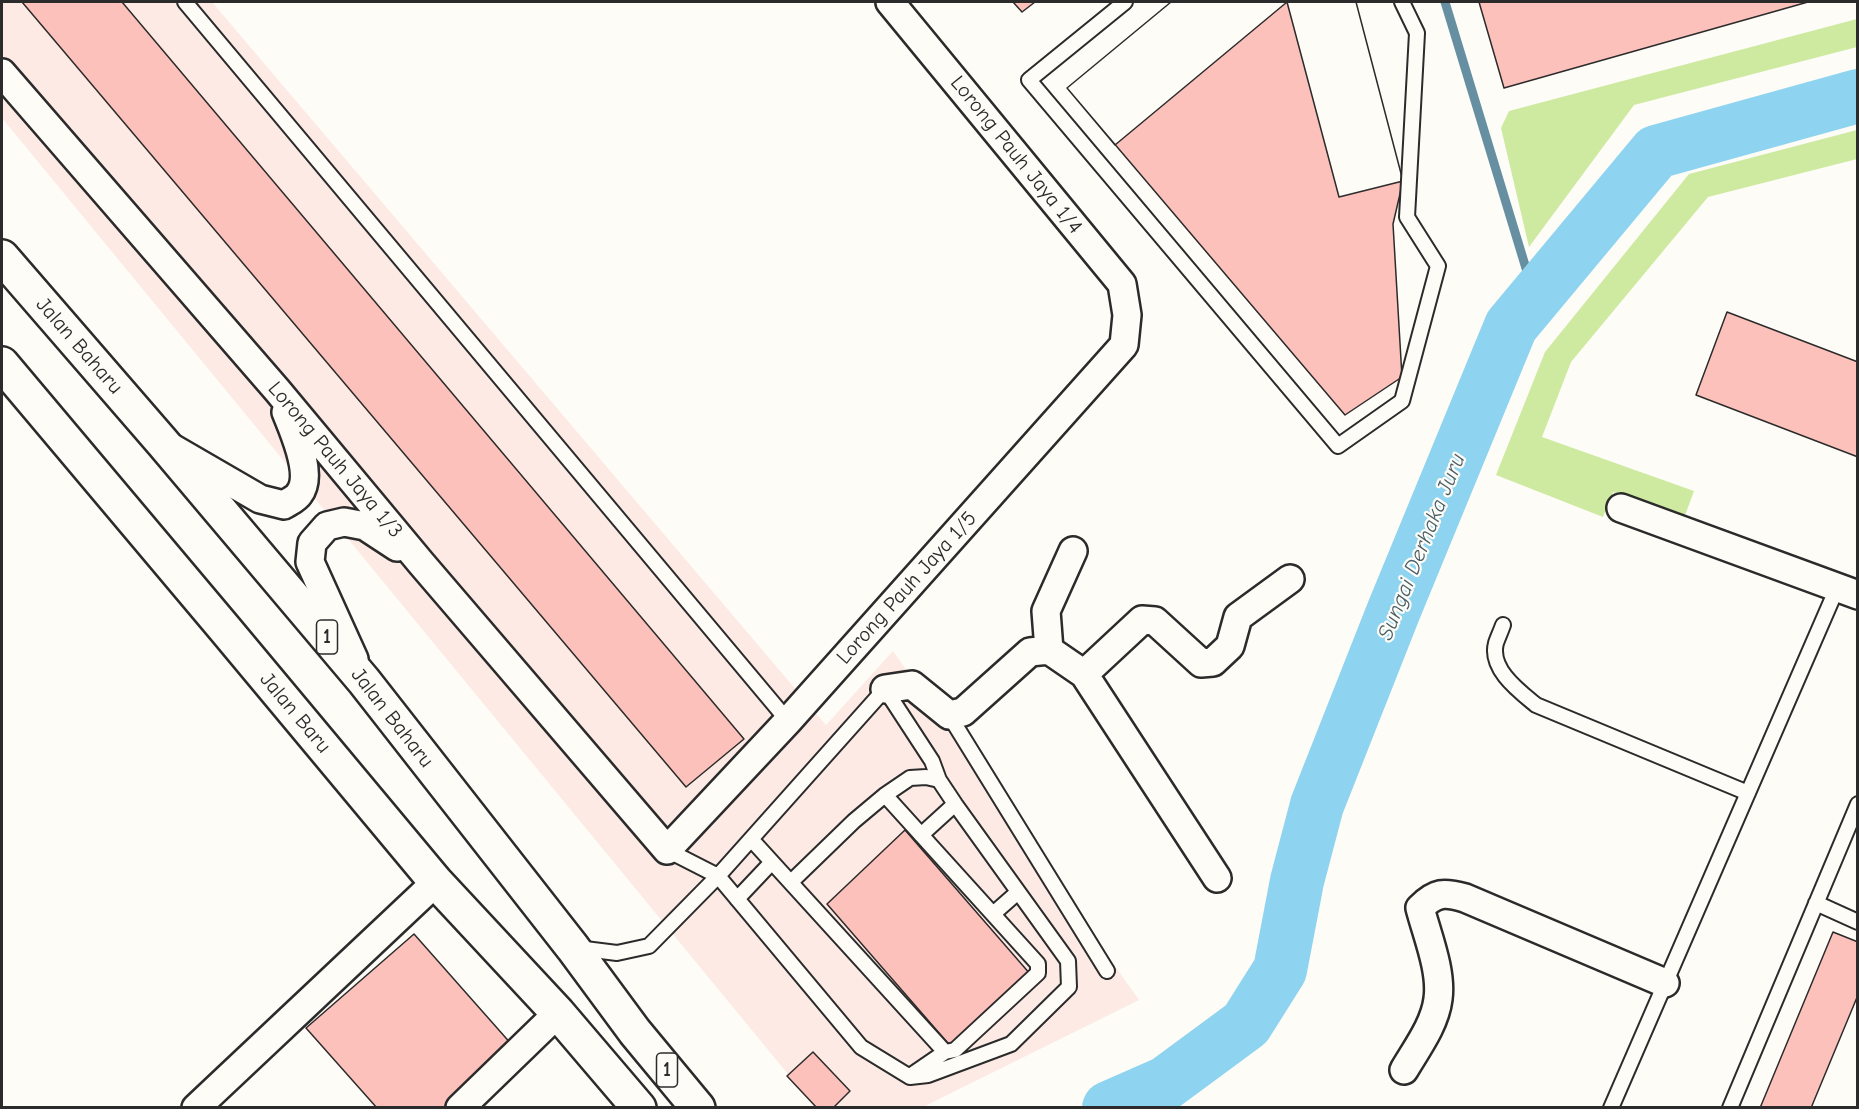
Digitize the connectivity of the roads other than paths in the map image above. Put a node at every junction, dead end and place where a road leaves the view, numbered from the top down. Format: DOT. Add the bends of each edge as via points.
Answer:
graph roads {
  1 [pos="185,2"];
  2 [pos="890,2"];
  3 [pos="1125,2"];
  4 [pos="1402,2"];
  5 [pos="2,73"];
  6 [pos="2,257"];
  7 [pos="1127,315"];
  8 [pos="2,364"];
  9 [pos="277,390"];
  10 [pos="163,443"];
  11 [pos="1621,508"];
  12 [pos="1073,551"];
  13 [pos="421,563"];
  14 [pos="1290,579"];
  15 [pos="1847,592"];
  16 [pos="1503,626"];
  17 [pos="1049,650"];
  18 [pos="1084,674"];
  19 [pos="364,681"];
  20 [pos="885,689"];
  21 [pos="949,715"];
  22 [pos="788,721"];
  23 [pos="939,780"];
  24 [pos="1748,793"];
  25 [pos="885,795"];
  26 [pos="955,804"];
  27 [pos="1857,804"];
  28 [pos="921,835"];
  29 [pos="751,839"];
  30 [pos="667,850"];
  31 [pos="772,862"];
  32 [pos="718,876"];
  33 [pos="1217,878"];
  34 [pos="436,882"];
  35 [pos="791,882"];
  36 [pos="1018,892"];
  37 [pos="737,898"];
  38 [pos="1816,903"];
  39 [pos="993,914"];
  40 [pos="1857,922"];
  41 [pos="573,948"];
  42 [pos="1107,971"];
  43 [pos="1665,983"];
  44 [pos="558,1013"];
  45 [pos="945,1052"];
  46 [pos="1404,1070"];
  47 [pos="910,1077"];
  48 [pos="196,1107"];
  49 [pos="460,1107"];
  50 [pos="639,1107"];
  51 [pos="698,1107"];
  52 [pos="1611,1107"];
  53 [pos="1730,1107"];
  1 -- 22 [label="lane"];
  2 -- 7 [label="street, Lorong Pauh Jaya 1/4" via="1122,284"];
  3 -- 4 [label="lane" via="1029,80 1338,446 1402,401 1438,266 1407,217 1417,33"];
  5 -- 9 [label="street, Lorong Pauh Jaya 1/3"];
  6 -- 10 [label="highway, Jalan Baharu / 1"];
  7 -- 22 [label="street, Lorong Pauh Jaya 1/5" via="1124,345"];
  8 -- 34 [label="highway, Jalan Baru / 1"];
  9 -- 10 [label="street" via="300,448 305,479 299,495 284,505 260,499"];
  9 -- 13 [label="street, Lorong Pauh Jaya 1/3"];
  10 -- 19 [label="highway, Jalan Baharu / 1"];
  11 -- 15 [label="street"];
  12 -- 17 [label="street" via="1046,611"];
  13 -- 19 [label="street" via="365,526 344,522 327,526 312,543 310,562"];
  13 -- 30 [label="street, Lorong Pauh Jaya 1/3"];
  14 -- 18 [label="street" via="1238,617 1230,646 1214,662 1201,663 1155,621 1142,620"];
  15 -- 24 [label="lane"];
  16 -- 24 [label="lane" via="1495,646 1497,665 1536,705"];
  17 -- 18 [label="street"];
  17 -- 21 [label="street" via="1030,652 963,712"];
  18 -- 33 [label="street"];
  19 -- 41 [label="highway, Jalan Baharu / 1"];
  20 -- 21 [label="street" via="912,685"];
  20 -- 23 [label="lane" via="932,761"];
  20 -- 29 [label="lane"];
  21 -- 42 [label="lane"];
  22 -- 30 [label="street, Lorong Pauh Jaya 1/5"];
  23 -- 25 [label="lane" via="910,778"];
  23 -- 26 [label="lane"];
  24 -- 43 [label="lane"];
  25 -- 28 [label="lane"];
  25 -- 35 [label="lane"];
  26 -- 28 [label="lane"];
  26 -- 36 [label="lane"];
  27 -- 38 [label="lane"];
  28 -- 39 [label="lane"];
  29 -- 31 [label="lane"];
  29 -- 32 [label="lane"];
  30 -- 32 [label="lane"];
  31 -- 35 [label="lane"];
  31 -- 37 [label="lane"];
  32 -- 37 [label="lane"];
  32 -- 41 [label="lane" via="650,946 616,953"];
  34 -- 44 [label="highway, Jalan Baru / 1"];
  34 -- 48 [label="street"];
  35 -- 45 [label="lane"];
  36 -- 39 [label="lane"];
  36 -- 47 [label="lane" via="1068,961 1070,987 1011,1044 928,1075"];
  37 -- 47 [label="lane" via="861,1047"];
  38 -- 40 [label="lane"];
  38 -- 53 [label="lane"];
  39 -- 45 [label="lane" via="1038,964 1038,973 955,1050"];
  41 -- 51 [label="highway, Jalan Baharu / 1" via="635,1032"];
  43 -- 46 [label="street" via="1465,898 1449,893 1431,897 1420,908 1439,981 1438,1000 1431,1023"];
  43 -- 52 [label="lane"];
  44 -- 49 [label="street"];
  44 -- 50 [label="highway, Jalan Baru / 1"];
  45 -- 47 [label="lane"];
}
